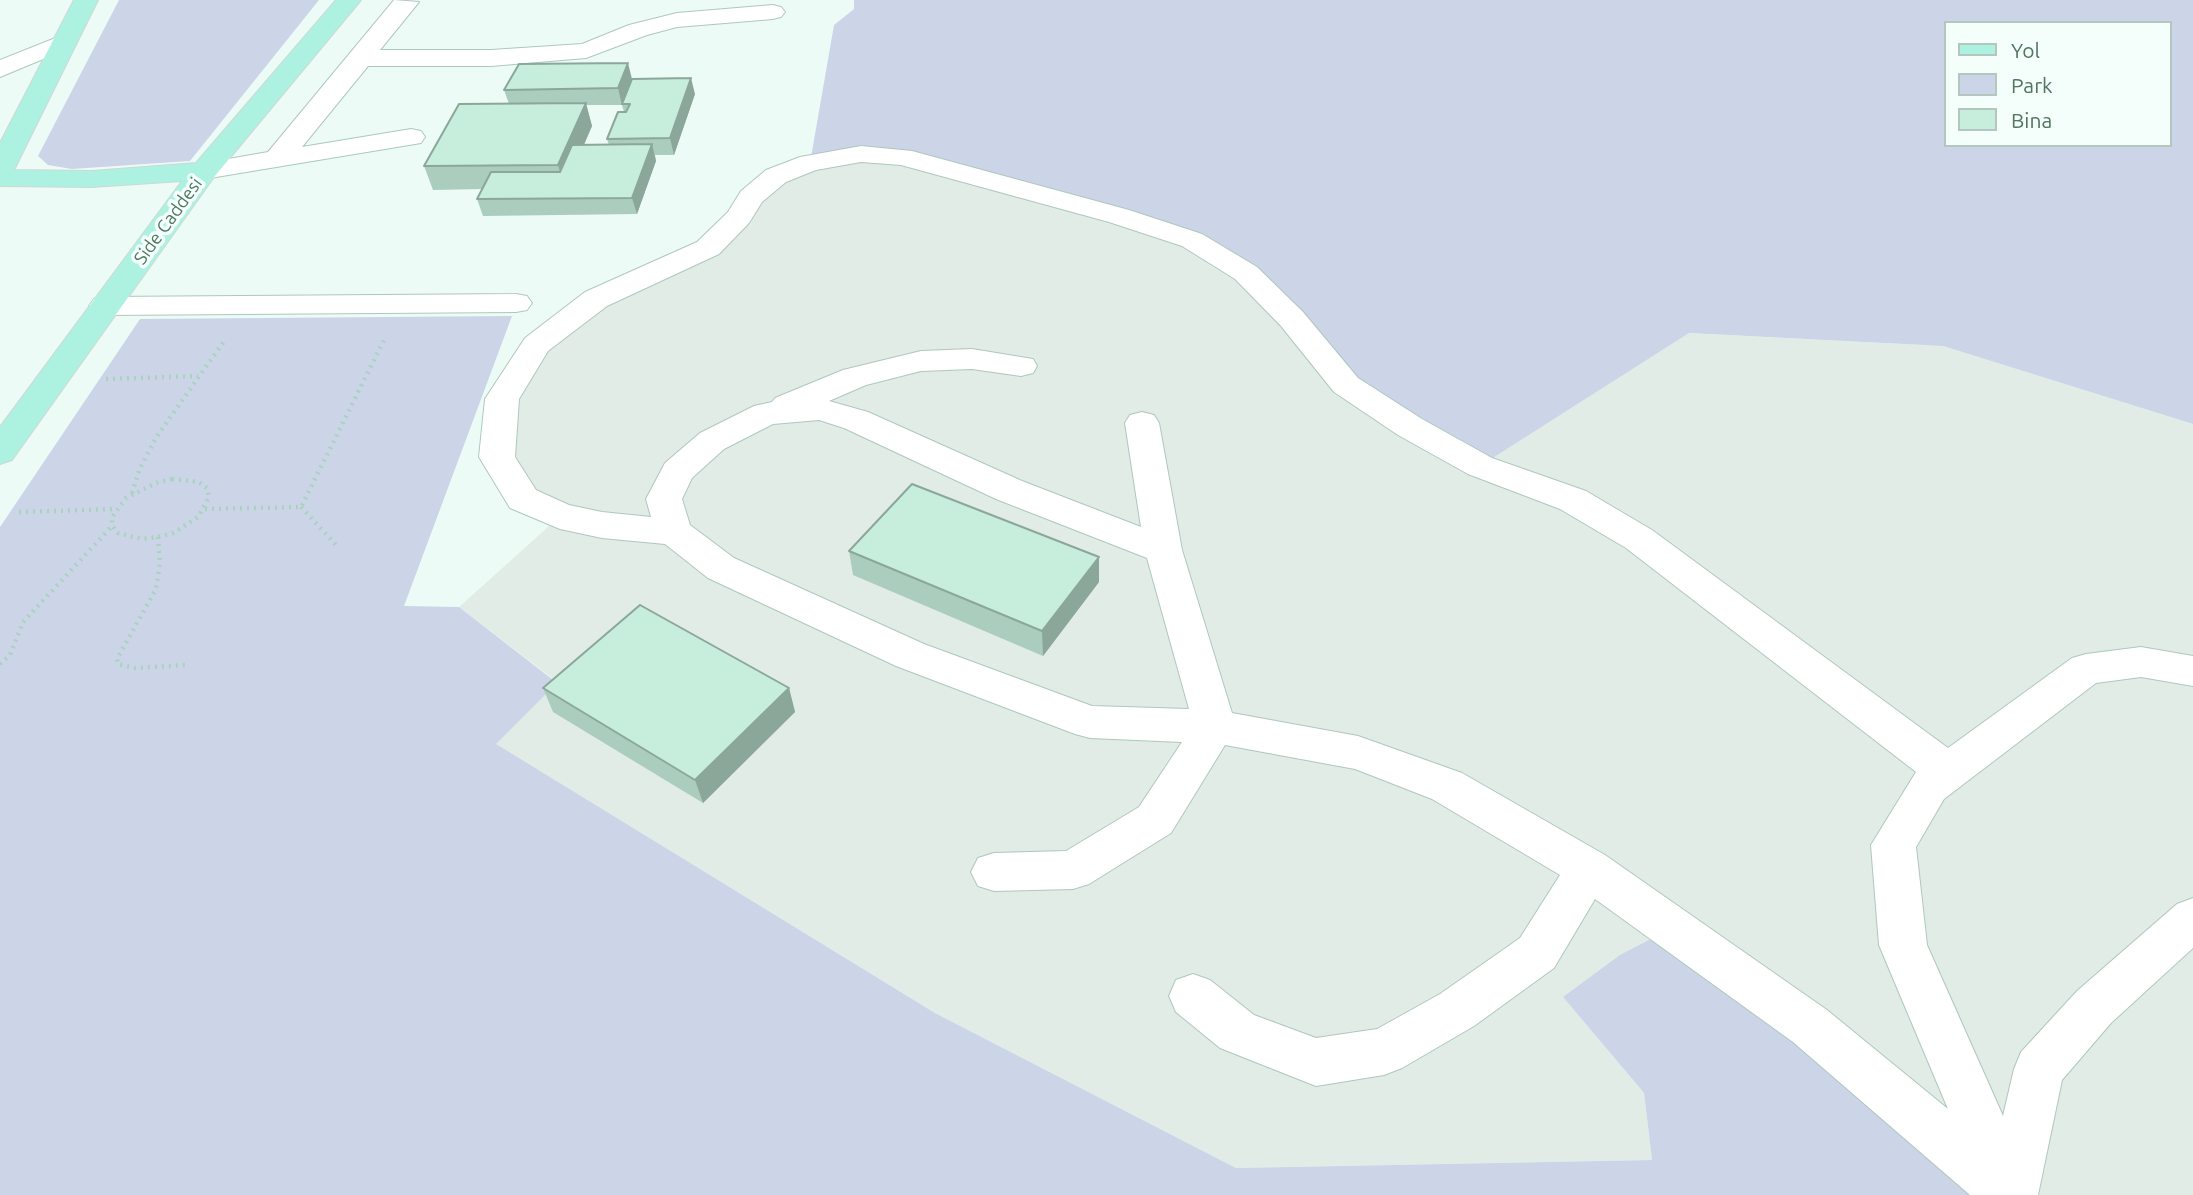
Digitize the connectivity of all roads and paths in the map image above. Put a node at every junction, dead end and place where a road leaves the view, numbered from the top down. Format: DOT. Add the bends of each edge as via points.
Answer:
graph roads {
  1 [pos="349,0"];
  2 [pos="406,0"];
  3 [pos="84,2"];
  4 [pos="773,12"];
  5 [pos="62,42"];
  6 [pos="359,58"];
  7 [pos="0,69"];
  8 [pos="411,138"];
  9 [pos="278,158"];
  10 [pos="0,170"];
  11 [pos="204,171"];
  12 [pos="0,178"];
  13 [pos="516,303"];
  14 [pos="105,306"];
  15 [pos="228,335"];
  16 [pos="386,336"];
  17 [pos="1021,366"];
  18 [pos="199,376"];
  19 [pos="106,379"];
  20 [pos="766,414"];
  21 [pos="1142,423"];
  22 [pos="0,452"];
  23 [pos="132,494"];
  24 [pos="301,507"];
  25 [pos="116,509"];
  26 [pos="205,509"];
  27 [pos="19,512"];
  28 [pos="113,526"];
  29 [pos="674,532"];
  30 [pos="158,537"];
  31 [pos="339,548"];
  32 [pos="1163,550"];
  33 [pos="0,664"];
  34 [pos="186,665"];
  35 [pos="2193,671"];
  36 [pos="1215,727"];
  37 [pos="1948,772"];
  38 [pos="1589,869"];
  39 [pos="994,872"];
  40 [pos="2193,919"];
  41 [pos="1193,996"];
  42 [pos="2011,1195"];
  1 -- 11 [label="main road, Side Caddesi"];
  2 -- 6 [label="street"];
  3 -- 5 [label="main road"];
  4 -- 6 [label="street" via="677,20 586,51 491,58"];
  5 -- 7 [label="street"];
  5 -- 10 [label="main road"];
  6 -- 9 [label="street"];
  8 -- 9 [label="street"];
  9 -- 11 [label="street"];
  11 -- 12 [label="main road" via="92,179"];
  11 -- 14 [label="main road, Side Caddesi"];
  13 -- 14 [label="street"];
  14 -- 22 [label="main road, Side Caddesi"];
  15 -- 18 [label="path"];
  16 -- 24 [label="path"];
  17 -- 20 [label="street" via="972,359 921,361 855,377"];
  18 -- 19 [label="path"];
  18 -- 23 [label="path" via="157,436"];
  20 -- 29 [label="street" via="712,442 678,471 664,499"];
  20 -- 32 [label="street" via="820,409 856,420 1009,490"];
  21 -- 32 [label="street"];
  23 -- 25 [label="path"];
  23 -- 26 [label="path" via="156,483 187,478 207,488"];
  24 -- 26 [label="path"];
  24 -- 31 [label="path"];
  25 -- 27 [label="path"];
  25 -- 28 [label="path"];
  26 -- 30 [label="path" via="187,525"];
  28 -- 30 [label="path" via="128,538"];
  28 -- 33 [label="path" via="23,622 10,655"];
  29 -- 36 [label="street" via="721,568 910,655 1090,722"];
  29 -- 37 [label="street" via="560,516 523,499 497,457 502,399 536,345 596,299 708,248 751,197 776,176 810,163 861,154 902,157 1192,240 1246,273 1292,319 1346,385 1480,466 1573,500 1639,539"];
  30 -- 34 [label="path" via="156,589 118,664 135,668"];
  32 -- 36 [label="street"];
  35 -- 37 [label="street" via="2141,662 2086,669"];
  36 -- 38 [label="street" via="1358,753 1447,786"];
  36 -- 39 [label="street" via="1155,820 1073,870"];
  37 -- 42 [label="street" via="1929,786 1894,845 1903,945"];
  38 -- 41 [label="street" via="1537,953 1457,1010 1384,1051 1316,1062 1237,1032"];
  38 -- 42 [label="street" via="1811,1026"];
  40 -- 42 [label="street" via="2094,1007 2039,1069"];
}
